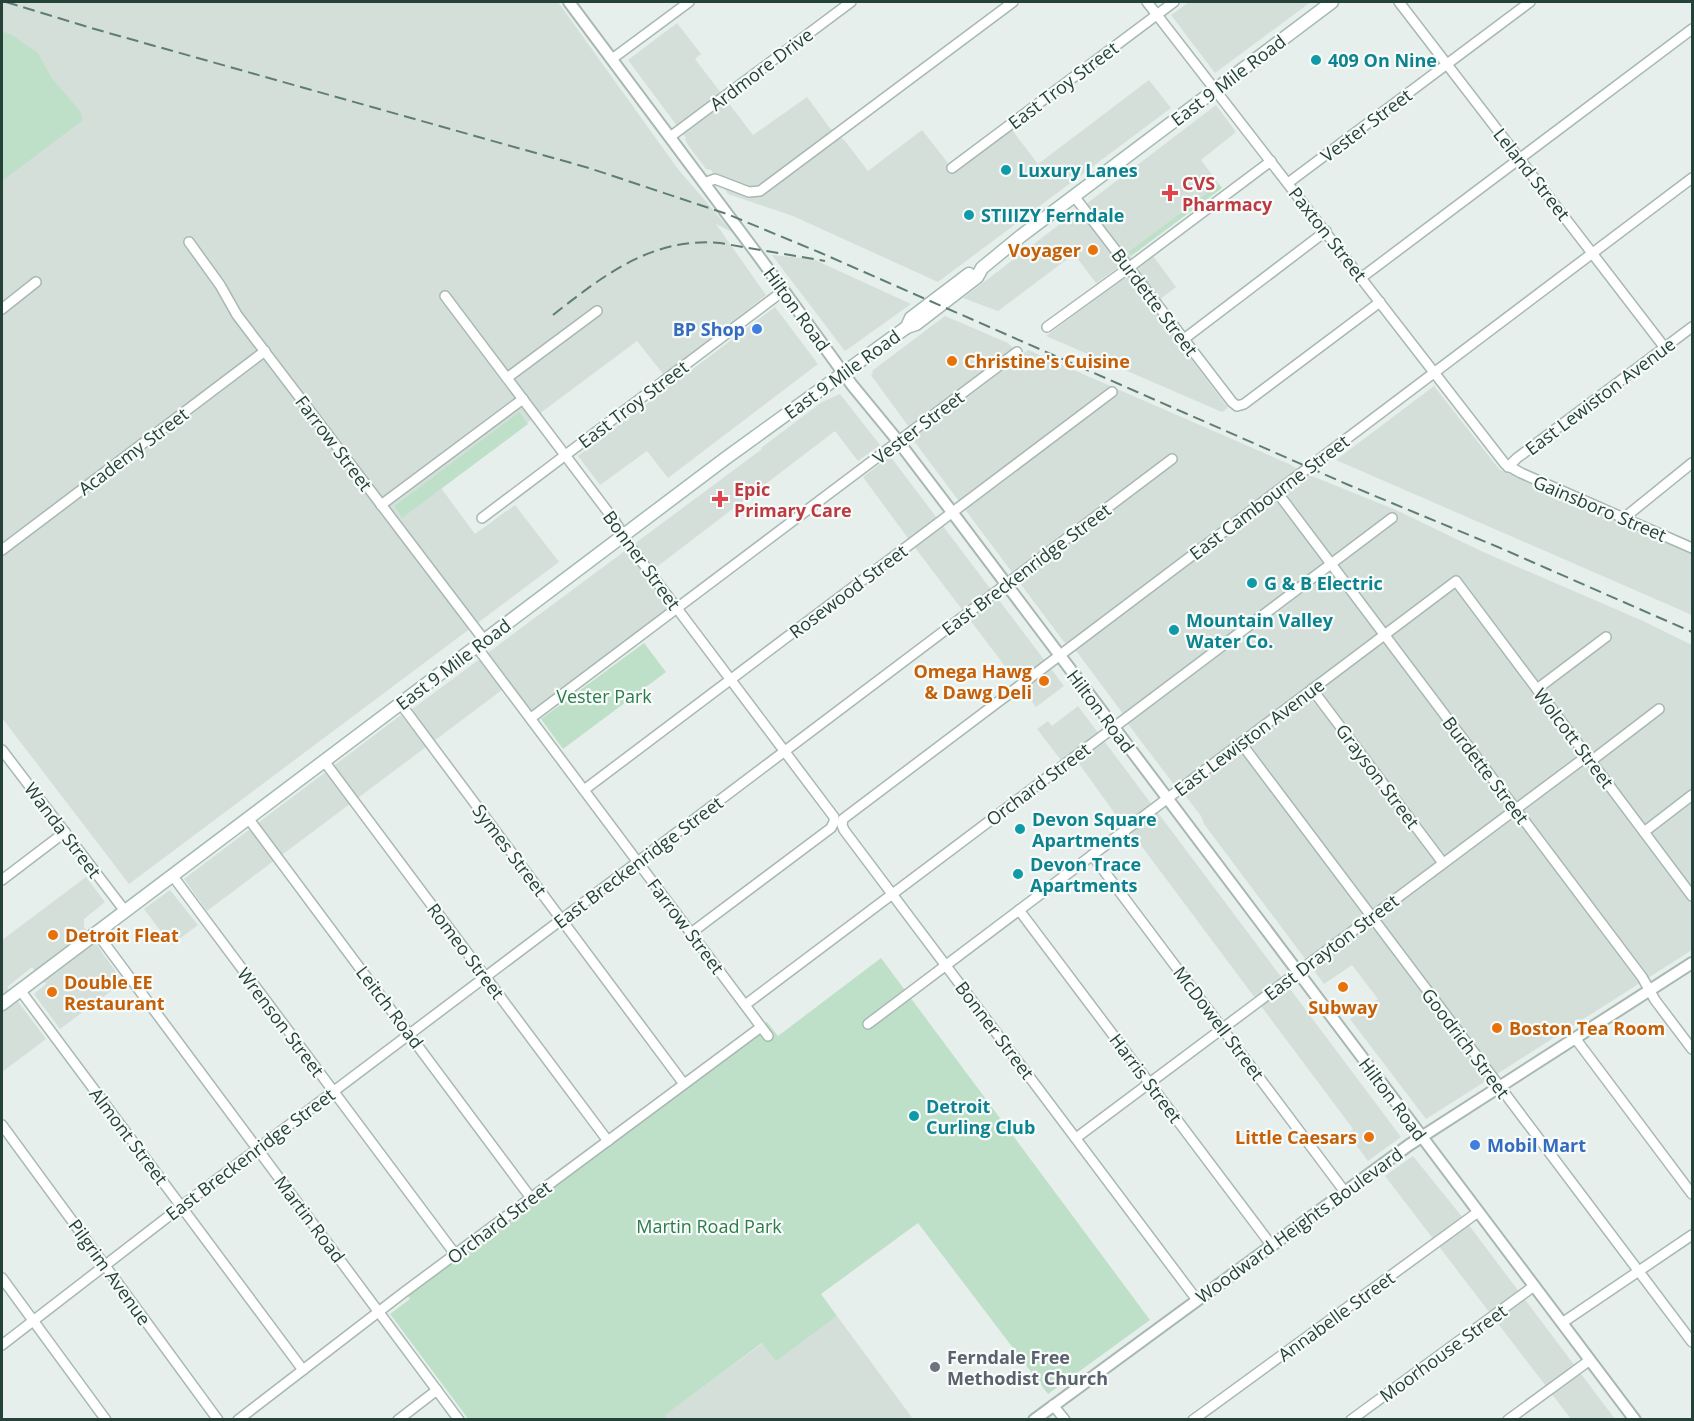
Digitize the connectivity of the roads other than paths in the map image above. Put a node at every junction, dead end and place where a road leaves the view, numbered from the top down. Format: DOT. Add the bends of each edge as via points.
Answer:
graph roads {
  1 [pos="569,2"];
  2 [pos="689,2"];
  3 [pos="851,2"];
  4 [pos="1013,2"];
  5 [pos="1147,2"];
  6 [pos="1174,2"];
  7 [pos="1332,2"];
  8 [pos="1399,2"];
  9 [pos="1530,2"];
  10 [pos="1157,14"];
  11 [pos="1692,29"];
  12 [pos="612,59"];
  13 [pos="1447,64"];
  14 [pos="1215,89"];
  15 [pos="670,137"];
  16 [pos="1520,158"];
  17 [pos="1271,161"];
  18 [pos="951,168"];
  19 [pos="1692,178"];
  20 [pos="704,183"];
  21 [pos="1288,183"];
  22 [pos="1074,196"];
  23 [pos="1326,231"];
  24 [pos="189,242"];
  25 [pos="1593,253"];
  26 [pos="1129,268"];
  27 [pos="1361,278"];
  28 [pos="36,282"];
  29 [pos="783,291"];
  30 [pos="445,297"];
  31 [pos="1380,302"];
  32 [pos="2,309"];
  33 [pos="597,311"];
  34 [pos="1047,327"];
  35 [pos="1692,327"];
  36 [pos="1184,339"];
  37 [pos="1665,348"];
  38 [pos="266,351"];
  39 [pos="1017,352"];
  40 [pos="1434,372"];
  41 [pos="843,373"];
  42 [pos="507,378"];
  43 [pos="1112,392"];
  44 [pos="523,399"];
  45 [pos="898,441"];
  46 [pos="565,455"];
  47 [pos="1172,459"];
  48 [pos="1692,463"];
  49 [pos="1508,467"];
  50 [pos="1276,492"];
  51 [pos="381,505"];
  52 [pos="952,512"];
  53 [pos="482,518"];
  54 [pos="1392,518"];
  55 [pos="1624,518"];
  56 [pos="624,535"];
  57 [pos="1692,548"];
  58 [pos="2,550"];
  59 [pos="1330,563"];
  60 [pos="1456,580"];
  61 [pos="1005,584"];
  62 [pos="677,608"];
  63 [pos="1384,635"];
  64 [pos="1606,637"];
  65 [pos="480,643"];
  66 [pos="1059,656"];
  67 [pos="730,679"];
  68 [pos="1312,689"];
  69 [pos="1537,689"];
  70 [pos="400,703"];
  71 [pos="1659,709"];
  72 [pos="531,718"];
  73 [pos="1113,727"];
  74 [pos="1241,743"];
  75 [pos="784,751"];
  76 [pos="3,755"];
  77 [pos="1589,758"];
  78 [pos="324,761"];
  79 [pos="584,790"];
  80 [pos="1692,795"];
  81 [pos="1167,799"];
  82 [pos="1516,810"];
  83 [pos="845,817"];
  84 [pos="248,818"];
  85 [pos="65,832"];
  86 [pos="1644,832"];
  87 [pos="1092,855"];
  88 [pos="638,862"];
  89 [pos="1443,863"];
  90 [pos="172,875"];
  91 [pos="2,880"];
  92 [pos="892,894"];
  93 [pos="1692,896"];
  94 [pos="1019,910"];
  95 [pos="124,911"];
  96 [pos="1372,918"];
  97 [pos="562,919"];
  98 [pos="96,932"];
  99 [pos="691,933"];
  100 [pos="1692,963"];
  101 [pos="946,965"];
  102 [pos="1298,972"];
  103 [pos="486,977"];
  104 [pos="20,990"];
  105 [pos="1650,990"];
  106 [pos="2,1004"];
  107 [pos="745,1005"];
  108 [pos="868,1024"];
  109 [pos="761,1027"];
  110 [pos="1222,1028"];
  111 [pos="410,1034"];
  112 [pos="768,1036"];
  113 [pos="1575,1038"];
  114 [pos="1692,1049"];
  115 [pos="1150,1083"];
  116 [pos="684,1084"];
  117 [pos="1500,1087"];
  118 [pos="334,1092"];
  119 [pos="2,1125"];
  120 [pos="1422,1137"];
  121 [pos="1076,1138"];
  122 [pos="608,1141"];
  123 [pos="257,1149"];
  124 [pos="1345,1192"];
  125 [pos="1692,1194"];
  126 [pos="531,1198"];
  127 [pos="181,1206"];
  128 [pos="1478,1212"];
  129 [pos="1692,1235"];
  130 [pos="1272,1246"];
  131 [pos="455,1254"];
  132 [pos="104,1265"];
  133 [pos="1638,1271"];
  134 [pos="2,1278"];
  135 [pos="1534,1286"];
  136 [pos="1197,1300"];
  137 [pos="378,1312"];
  138 [pos="33,1321"];
  139 [pos="1562,1323"];
  140 [pos="1692,1342"];
  141 [pos="2,1345"];
  142 [pos="1590,1360"];
  143 [pos="303,1370"];
  144 [pos="437,1390"];
  145 [pos="1053,1405"];
  146 [pos="106,1419"];
  147 [pos="218,1419"];
  148 [pos="238,1419"];
  149 [pos="398,1419"];
  150 [pos="459,1419"];
  151 [pos="1034,1419"];
  152 [pos="1065,1419"];
  153 [pos="1193,1419"];
  154 [pos="1351,1419"];
  155 [pos="1508,1419"];
  156 [pos="1635,1419"];
  1 -- 12 [label="street, Hilton Road"];
  2 -- 12 [label="street"];
  3 -- 15 [label="street, Ardmore Drive"];
  4 -- 20 [label="street" via="757,192 715,179"];
  5 -- 10 [label="street, Paxton Street"];
  6 -- 10 [label="street, East Troy Street"];
  7 -- 14 [label="main road, East 9 Mile Road"];
  8 -- 13 [label="street, Leland Street"];
  9 -- 13 [label="street, Vester Street"];
  10 -- 14 [label="street, Paxton Street"];
  10 -- 18 [label="street, East Troy Street"];
  11 -- 16 [label="street"];
  12 -- 15 [label="street, Hilton Road"];
  13 -- 16 [label="street, Leland Street"];
  13 -- 21 [label="street, Vester Street"];
  14 -- 17 [label="street, Paxton Street"];
  14 -- 22 [label="main road, East 9 Mile Road"];
  15 -- 20 [label="street, Hilton Road"];
  16 -- 25 [label="street, Leland Street"];
  16 -- 27 [label="street"];
  17 -- 21 [label="street, Paxton Street"];
  17 -- 26 [label="street"];
  19 -- 25 [label="street, East Cambourne Street"];
  20 -- 29 [label="street, Hilton Road"];
  21 -- 23 [label="street, Paxton Street"];
  22 -- 26 [label="street, Burdette Street"];
  22 -- 41 [label="main road, East 9 Mile Road" via="982,268 977,278"];
  23 -- 27 [label="street, Paxton Street"];
  23 -- 36 [label="street"];
  24 -- 38 [label="street, Farrow Street"];
  25 -- 37 [label="street, Leland Street"];
  25 -- 40 [label="street, East Cambourne Street"];
  26 -- 34 [label="street"];
  26 -- 36 [label="street, Burdette Street"];
  27 -- 31 [label="street, Paxton Street"];
  28 -- 32 [label="street"];
  29 -- 41 [label="street, Hilton Road"];
  29 -- 46 [label="street, East Troy Street"];
  30 -- 42 [label="street, Bonner Street"];
  31 -- 36 [label="street, Burdette Street" via="1237,406"];
  31 -- 40 [label="street, Paxton Street"];
  33 -- 42 [label="street"];
  35 -- 37 [label="street, East Lewiston Avenue"];
  37 -- 49 [label="street, East Lewiston Avenue"];
  38 -- 51 [label="street, Farrow Street"];
  38 -- 58 [label="street, Academy Street"];
  39 -- 45 [label="street, Vester Street"];
  40 -- 49 [label="street, Paxton Street"];
  40 -- 50 [label="street, East Cambourne Street"];
  41 -- 45 [label="street, Hilton Road"];
  41 -- 56 [label="main road, East 9 Mile Road"];
  42 -- 44 [label="street, Bonner Street"];
  43 -- 52 [label="street, Rosewood Street"];
  44 -- 46 [label="street, Bonner Street"];
  44 -- 51 [label="street"];
  45 -- 52 [label="street, Hilton Road"];
  45 -- 62 [label="street, Vester Street"];
  46 -- 53 [label="street, East Troy Street"];
  46 -- 56 [label="street, Bonner Street"];
  47 -- 61 [label="street, East Breckenridge Street"];
  48 -- 55 [label="street"];
  49 -- 55 [label="street, Gainsboro Street"];
  50 -- 59 [label="street, Burdette Street"];
  50 -- 66 [label="street, East Cambourne Street"];
  51 -- 65 [label="street, Farrow Street"];
  52 -- 61 [label="street, Hilton Road"];
  52 -- 67 [label="street, Rosewood Street"];
  54 -- 59 [label="street, Orchard Street"];
  55 -- 57 [label="street, Gainsboro Street"];
  56 -- 62 [label="street, Bonner Street"];
  56 -- 65 [label="main road, East 9 Mile Road"];
  59 -- 63 [label="street, Burdette Street"];
  59 -- 73 [label="street, Orchard Street"];
  60 -- 63 [label="street, East Lewiston Avenue"];
  60 -- 69 [label="street, Wolcott Street"];
  61 -- 66 [label="street, Hilton Road"];
  61 -- 75 [label="street, East Breckenridge Street"];
  62 -- 67 [label="street, Bonner Street"];
  62 -- 72 [label="street, Vester Street"];
  63 -- 68 [label="street, East Lewiston Avenue"];
  63 -- 82 [label="street, Burdette Street"];
  64 -- 69 [label="street"];
  65 -- 70 [label="main road, East 9 Mile Road"];
  65 -- 72 [label="street, Farrow Street"];
  66 -- 73 [label="street, Hilton Road"];
  66 -- 83 [label="street, East Cambourne Street"];
  67 -- 75 [label="street, Bonner Street"];
  67 -- 79 [label="street, Rosewood Street"];
  68 -- 74 [label="street, East Lewiston Avenue"];
  68 -- 89 [label="street, Grayson Street"];
  69 -- 77 [label="street, Wolcott Street"];
  70 -- 78 [label="main road, East 9 Mile Road"];
  70 -- 97 [label="street, Symes Street"];
  71 -- 77 [label="street, East Drayton Street"];
  72 -- 79 [label="street, Farrow Street"];
  73 -- 81 [label="street, Hilton Road"];
  73 -- 92 [label="street, Orchard Street"];
  74 -- 81 [label="street, East Lewiston Avenue"];
  74 -- 96 [label="street, Goodrich Street"];
  75 -- 88 [label="street, East Breckenridge Street"];
  75 -- 99 [label="street, Bonner Street" via="832,815 833,825"];
  76 -- 85 [label="street, Wanda Street"];
  77 -- 82 [label="street, East Drayton Street"];
  77 -- 86 [label="street, Wolcott Street"];
  78 -- 84 [label="main road, East 9 Mile Road"];
  78 -- 103 [label="street, Romeo Street"];
  79 -- 88 [label="street, Farrow Street"];
  80 -- 86 [label="street"];
  81 -- 87 [label="street, East Lewiston Avenue"];
  81 -- 102 [label="street, Hilton Road"];
  82 -- 89 [label="street, East Drayton Street"];
  82 -- 105 [label="street, Burdette Street"];
  83 -- 92 [label="street, Bonner Street" via="843,828"];
  84 -- 90 [label="main road, East 9 Mile Road"];
  84 -- 111 [label="street, Leitch Road"];
  85 -- 91 [label="street"];
  85 -- 95 [label="street, Wanda Street"];
  86 -- 93 [label="street, Wolcott Street"];
  87 -- 94 [label="street, East Lewiston Avenue"];
  87 -- 110 [label="street, McDowell Street"];
  88 -- 97 [label="street, East Breckenridge Street"];
  88 -- 99 [label="street, Farrow Street"];
  89 -- 96 [label="street, East Drayton Street"];
  90 -- 95 [label="main road, East 9 Mile Road"];
  90 -- 118 [label="street, Wrenson Street"];
  92 -- 101 [label="street, Bonner Street"];
  92 -- 107 [label="street, Orchard Street"];
  94 -- 101 [label="street, East Lewiston Avenue"];
  94 -- 115 [label="street, Harris Street"];
  95 -- 98 [label="main road, East 9 Mile Road"];
  96 -- 102 [label="street, East Drayton Street"];
  96 -- 117 [label="street, Goodrich Street"];
  97 -- 103 [label="street, East Breckenridge Street"];
  97 -- 116 [label="street, Symes Street"];
  98 -- 104 [label="main road, East 9 Mile Road"];
  98 -- 123 [label="street, Martin Road"];
  99 -- 107 [label="street, Farrow Street"];
  100 -- 105 [label="street, Woodward Heights Boulevard"];
  101 -- 108 [label="street, East Lewiston Avenue"];
  101 -- 121 [label="street, Bonner Street"];
  102 -- 110 [label="street, East Drayton Street"];
  102 -- 120 [label="street, Hilton Road"];
  103 -- 111 [label="street, East Breckenridge Street"];
  103 -- 122 [label="street, Romeo Street"];
  104 -- 106 [label="main road, East 9 Mile Road"];
  104 -- 127 [label="street, Almont Street"];
  105 -- 113 [label="street, Woodward Heights Boulevard"];
  105 -- 114 [label="street, Burdette Street"];
  107 -- 109 [label="street, Farrow Street"];
  109 -- 112 [label="street, Farrow Street"];
  109 -- 116 [label="street, Orchard Street"];
  110 -- 115 [label="street, East Drayton Street"];
  110 -- 124 [label="street, McDowell Street"];
  111 -- 118 [label="street, East Breckenridge Street"];
  111 -- 126 [label="street, Leitch Road"];
  113 -- 117 [label="street, Woodward Heights Boulevard"];
  113 -- 125 [label="street"];
  115 -- 121 [label="street, East Drayton Street"];
  115 -- 130 [label="street, Harris Street"];
  116 -- 122 [label="street, Orchard Street"];
  117 -- 120 [label="street, Woodward Heights Boulevard"];
  117 -- 133 [label="street, Goodrich Street"];
  118 -- 123 [label="street, East Breckenridge Street"];
  118 -- 131 [label="street, Wrenson Street"];
  119 -- 132 [label="street, Pilgrim Avenue"];
  120 -- 124 [label="street, Woodward Heights Boulevard"];
  120 -- 128 [label="street, Hilton Road"];
  121 -- 136 [label="street, Bonner Street"];
  122 -- 126 [label="street, Orchard Street"];
  123 -- 127 [label="street, East Breckenridge Street"];
  123 -- 137 [label="street, Martin Road"];
  124 -- 130 [label="street, Woodward Heights Boulevard"];
  126 -- 131 [label="street, Orchard Street"];
  127 -- 132 [label="street, East Breckenridge Street"];
  127 -- 143 [label="street, Almont Street"];
  128 -- 135 [label="street, Hilton Road"];
  128 -- 153 [label="street, Annabelle Street"];
  129 -- 133 [label="street"];
  130 -- 136 [label="street, Woodward Heights Boulevard"];
  131 -- 137 [label="street, Orchard Street"];
  132 -- 138 [label="street, East Breckenridge Street"];
  132 -- 147 [label="street, Pilgrim Avenue"];
  133 -- 139 [label="street"];
  133 -- 140 [label="street, Goodrich Street"];
  134 -- 138 [label="street"];
  135 -- 139 [label="street, Hilton Road"];
  135 -- 154 [label="street, Moorhouse Street"];
  136 -- 145 [label="street, Woodward Heights Boulevard"];
  137 -- 143 [label="street, Orchard Street"];
  137 -- 144 [label="street, Martin Road"];
  138 -- 141 [label="street, East Breckenridge Street"];
  138 -- 146 [label="street"];
  139 -- 142 [label="street, Hilton Road"];
  142 -- 155 [label="street"];
  142 -- 156 [label="street, Hilton Road"];
  143 -- 148 [label="street, Orchard Street"];
  144 -- 149 [label="street"];
  144 -- 150 [label="street, Martin Road"];
  145 -- 151 [label="street, Woodward Heights Boulevard"];
  145 -- 152 [label="street"];
}
